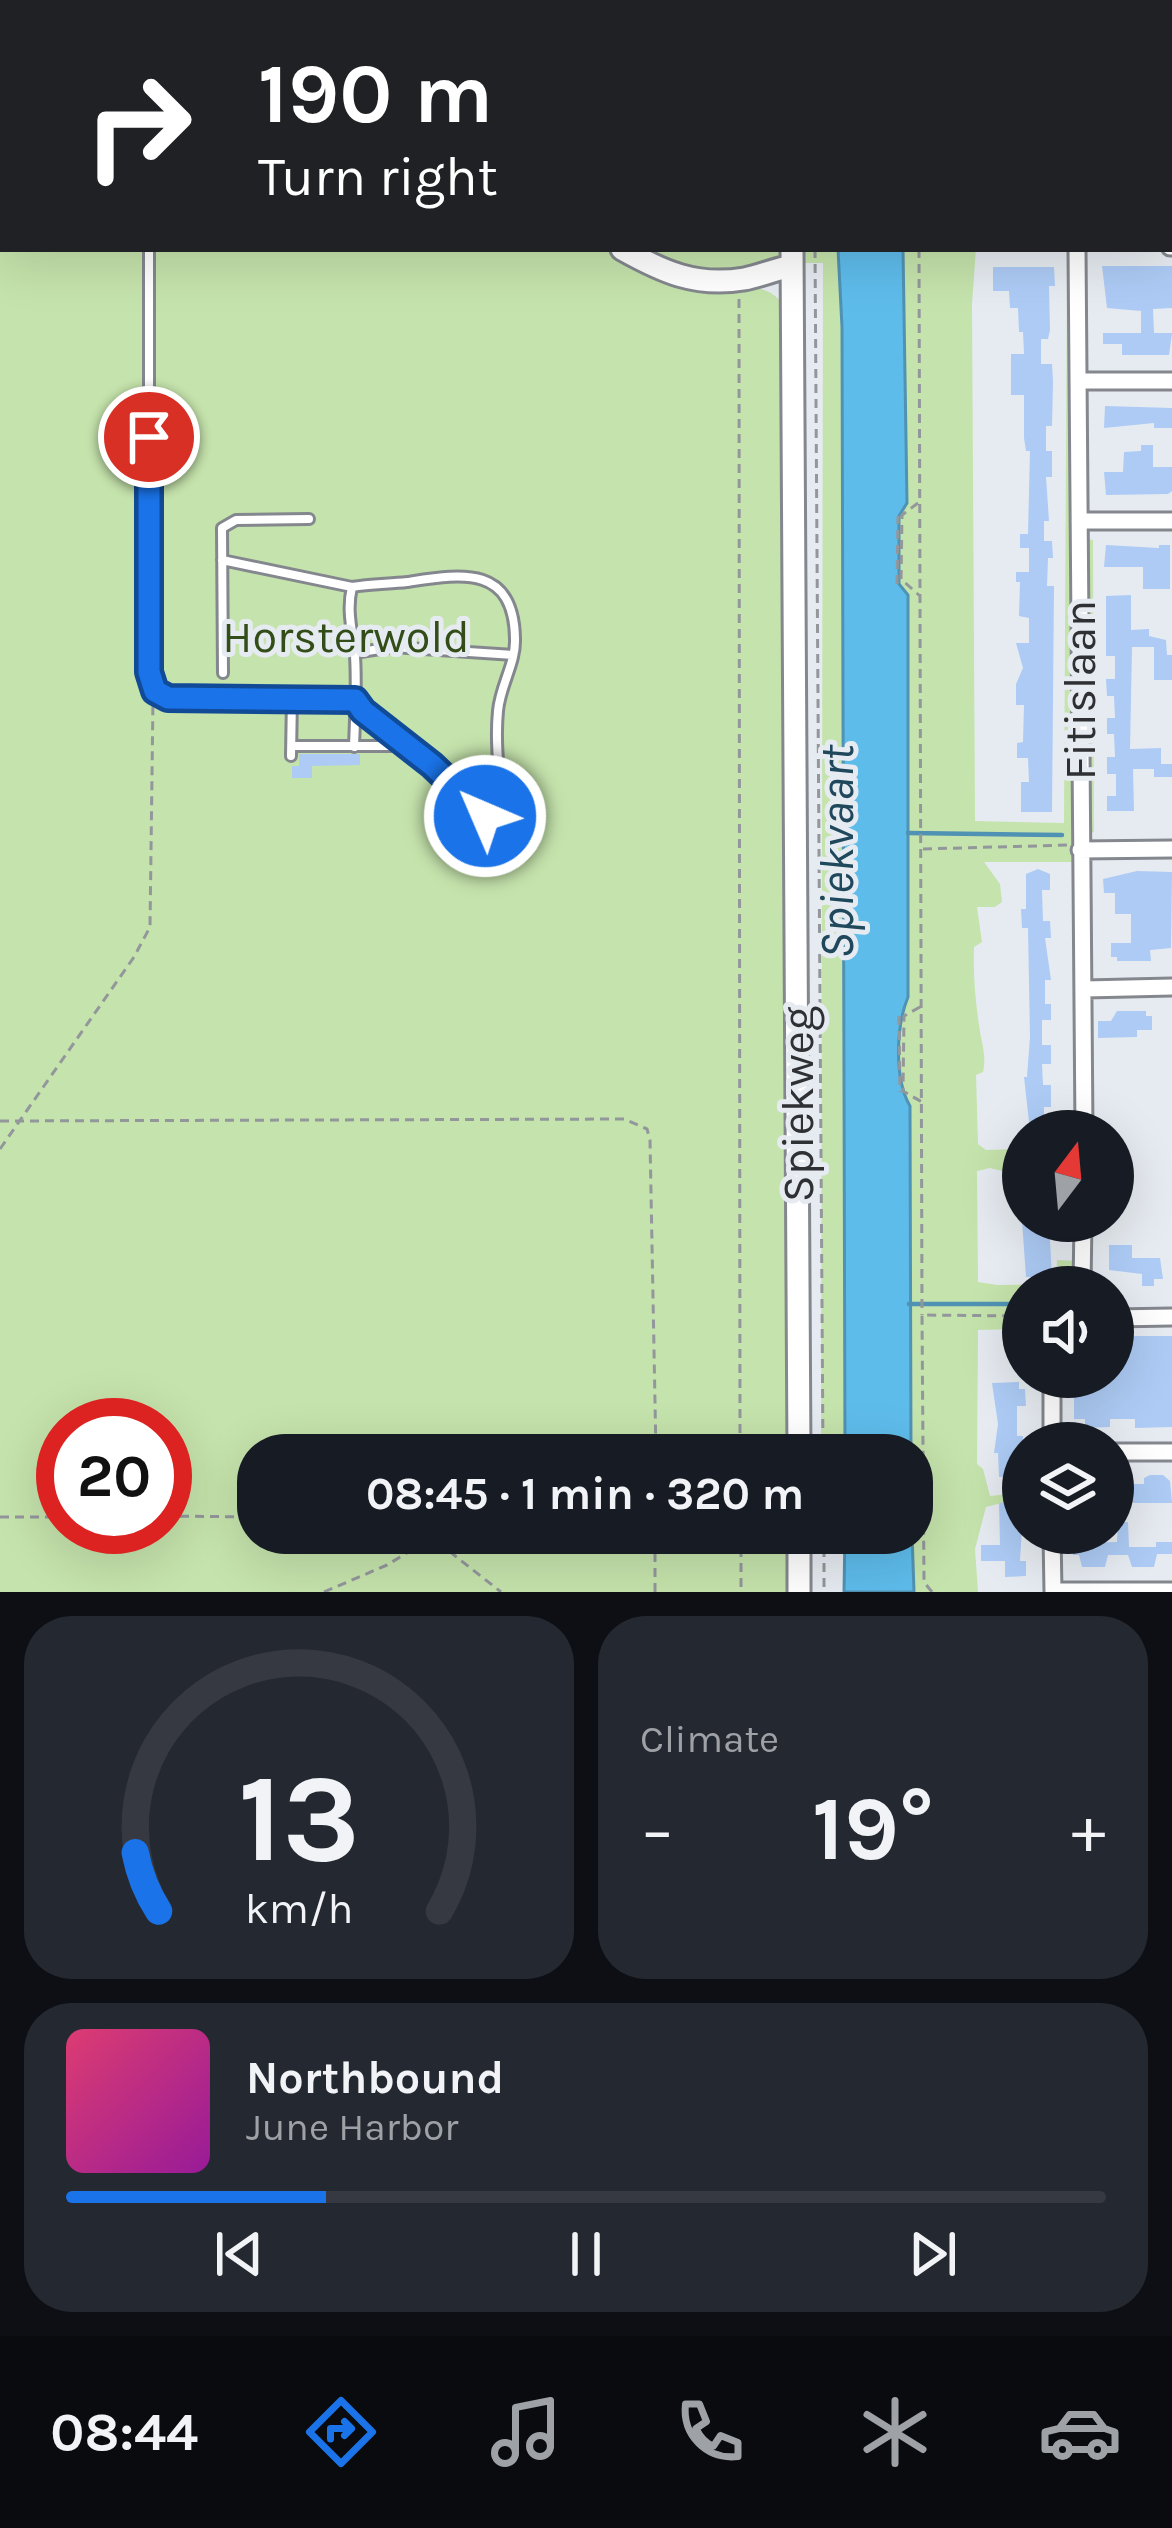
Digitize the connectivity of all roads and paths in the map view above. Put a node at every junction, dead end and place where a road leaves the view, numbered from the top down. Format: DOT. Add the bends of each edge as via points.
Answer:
graph roads {
  1 [pos="149,252"];
  2 [pos="628,252"];
  3 [pos="919,252"];
  4 [pos="1077,252"];
  5 [pos="800,260"];
  6 [pos="744,279"];
  7 [pos="792,292"];
  8 [pos="1078,381"];
  9 [pos="1172,381"];
  10 [pos="920,502"];
  11 [pos="898,516"];
  12 [pos="309,519"];
  13 [pos="1078,520"];
  14 [pos="1172,520"];
  15 [pos="222,560"];
  16 [pos="898,584"];
  17 [pos="352,587"];
  18 [pos="920,596"];
  19 [pos="355,653"];
  20 [pos="513,655"];
  21 [pos="223,673"];
  22 [pos="155,691"];
  23 [pos="292,698"];
  24 [pos="355,700"];
  25 [pos="409,746"];
  26 [pos="354,747"];
  27 [pos="1081,847"];
  28 [pos="921,849"];
  29 [pos="1172,849"];
  30 [pos="1172,987"];
  31 [pos="1084,988"];
  32 [pos="922,1006"];
  33 [pos="899,1016"];
  34 [pos="900,1092"];
  35 [pos="922,1102"];
  36 [pos="1084,1110"];
  37 [pos="0,1120"];
  38 [pos="22,1120"];
  39 [pos="0,1149"];
  40 [pos="922,1312"];
  41 [pos="1002,1315"];
  42 [pos="1172,1317"];
  43 [pos="1134,1318"];
  44 [pos="656,1434"];
  45 [pos="740,1434"];
  46 [pos="799,1434"];
  47 [pos="824,1434"];
  48 [pos="1134,1452"];
  49 [pos="1172,1452"];
  50 [pos="0,1516"];
  51 [pos="192,1516"];
  52 [pos="36,1517"];
  53 [pos="237,1517"];
  54 [pos="405,1554"];
  55 [pos="454,1554"];
  56 [pos="655,1554"];
  57 [pos="740,1554"];
  58 [pos="799,1554"];
  59 [pos="824,1554"];
  60 [pos="1052,1554"];
  61 [pos="1172,1591"];
  62 [pos="324,1592"];
  63 [pos="501,1592"];
  64 [pos="655,1592"];
  65 [pos="741,1592"];
  66 [pos="799,1592"];
  67 [pos="824,1592"];
  68 [pos="932,1592"];
  69 [pos="1053,1592"];
  1 -- 22 [label="lane"];
  2 -- 6 [label="main road" via="683,279"];
  3 -- 10 [label="path"];
  4 -- 8 [label="street, Fitislaan"];
  5 -- 6 [label="main road"];
  5 -- 7 [label="main road, Spiekweg"];
  5 -- 47 [label="path, Spiekweg"];
  6 -- 7 [label="main road"];
  6 -- 45 [label="path"];
  7 -- 46 [label="main road, Spiekweg"];
  8 -- 9 [label="street"];
  8 -- 13 [label="street, Fitislaan"];
  10 -- 18 [label="path"];
  10 -- 18 [label="path" via="902,514 902,579"];
  11 -- 16 [label="path"];
  12 -- 15 [label="lane" via="228,522"];
  13 -- 14 [label="street"];
  13 -- 27 [label="street, Fitislaan"];
  15 -- 17 [label="lane"];
  15 -- 21 [label="lane"];
  17 -- 19 [label="lane"];
  17 -- 20 [label="lane" via="462,575 491,582 511,617"];
  18 -- 28 [label="path"];
  19 -- 20 [label="lane" via="427,647"];
  19 -- 24 [label="lane"];
  20 -- 25 [label="lane" via="498,711 498,815 479,812"];
  22 -- 23 [label="lane" via="168,698"];
  22 -- 38 [label="path" via="150,927"];
  23 -- 24 [label="lane"];
  23 -- 26 [label="lane" via="291,751"];
  24 -- 25 [label="lane"];
  24 -- 26 [label="lane"];
  25 -- 26 [label="lane"];
  27 -- 28 [label="path"];
  27 -- 29 [label="street"];
  27 -- 31 [label="street, Fitislaan"];
  28 -- 32 [label="path"];
  30 -- 31 [label="street"];
  31 -- 36 [label="street, Fitislaan"];
  32 -- 35 [label="path"];
  32 -- 35 [label="path" via="904,1016 903,1091"];
  33 -- 34 [label="path"];
  35 -- 40 [label="path"];
  37 -- 38 [label="path"];
  38 -- 39 [label="path"];
  38 -- 44 [label="path" via="639,1124 650,1139"];
  40 -- 41 [label="path"];
  40 -- 68 [label="path" via="924,1582"];
  42 -- 43 [label="street"];
  48 -- 49 [label="street"];
  50 -- 52 [label="path"];
  51 -- 53 [label="path"];
  54 -- 62 [label="path"];
  55 -- 63 [label="path"];
  56 -- 64 [label="path"];
  57 -- 65 [label="path"];
  58 -- 66 [label="main road"];
  59 -- 67 [label="path"];
  60 -- 69 [label="street"];
  61 -- 69 [label="street"];
}
